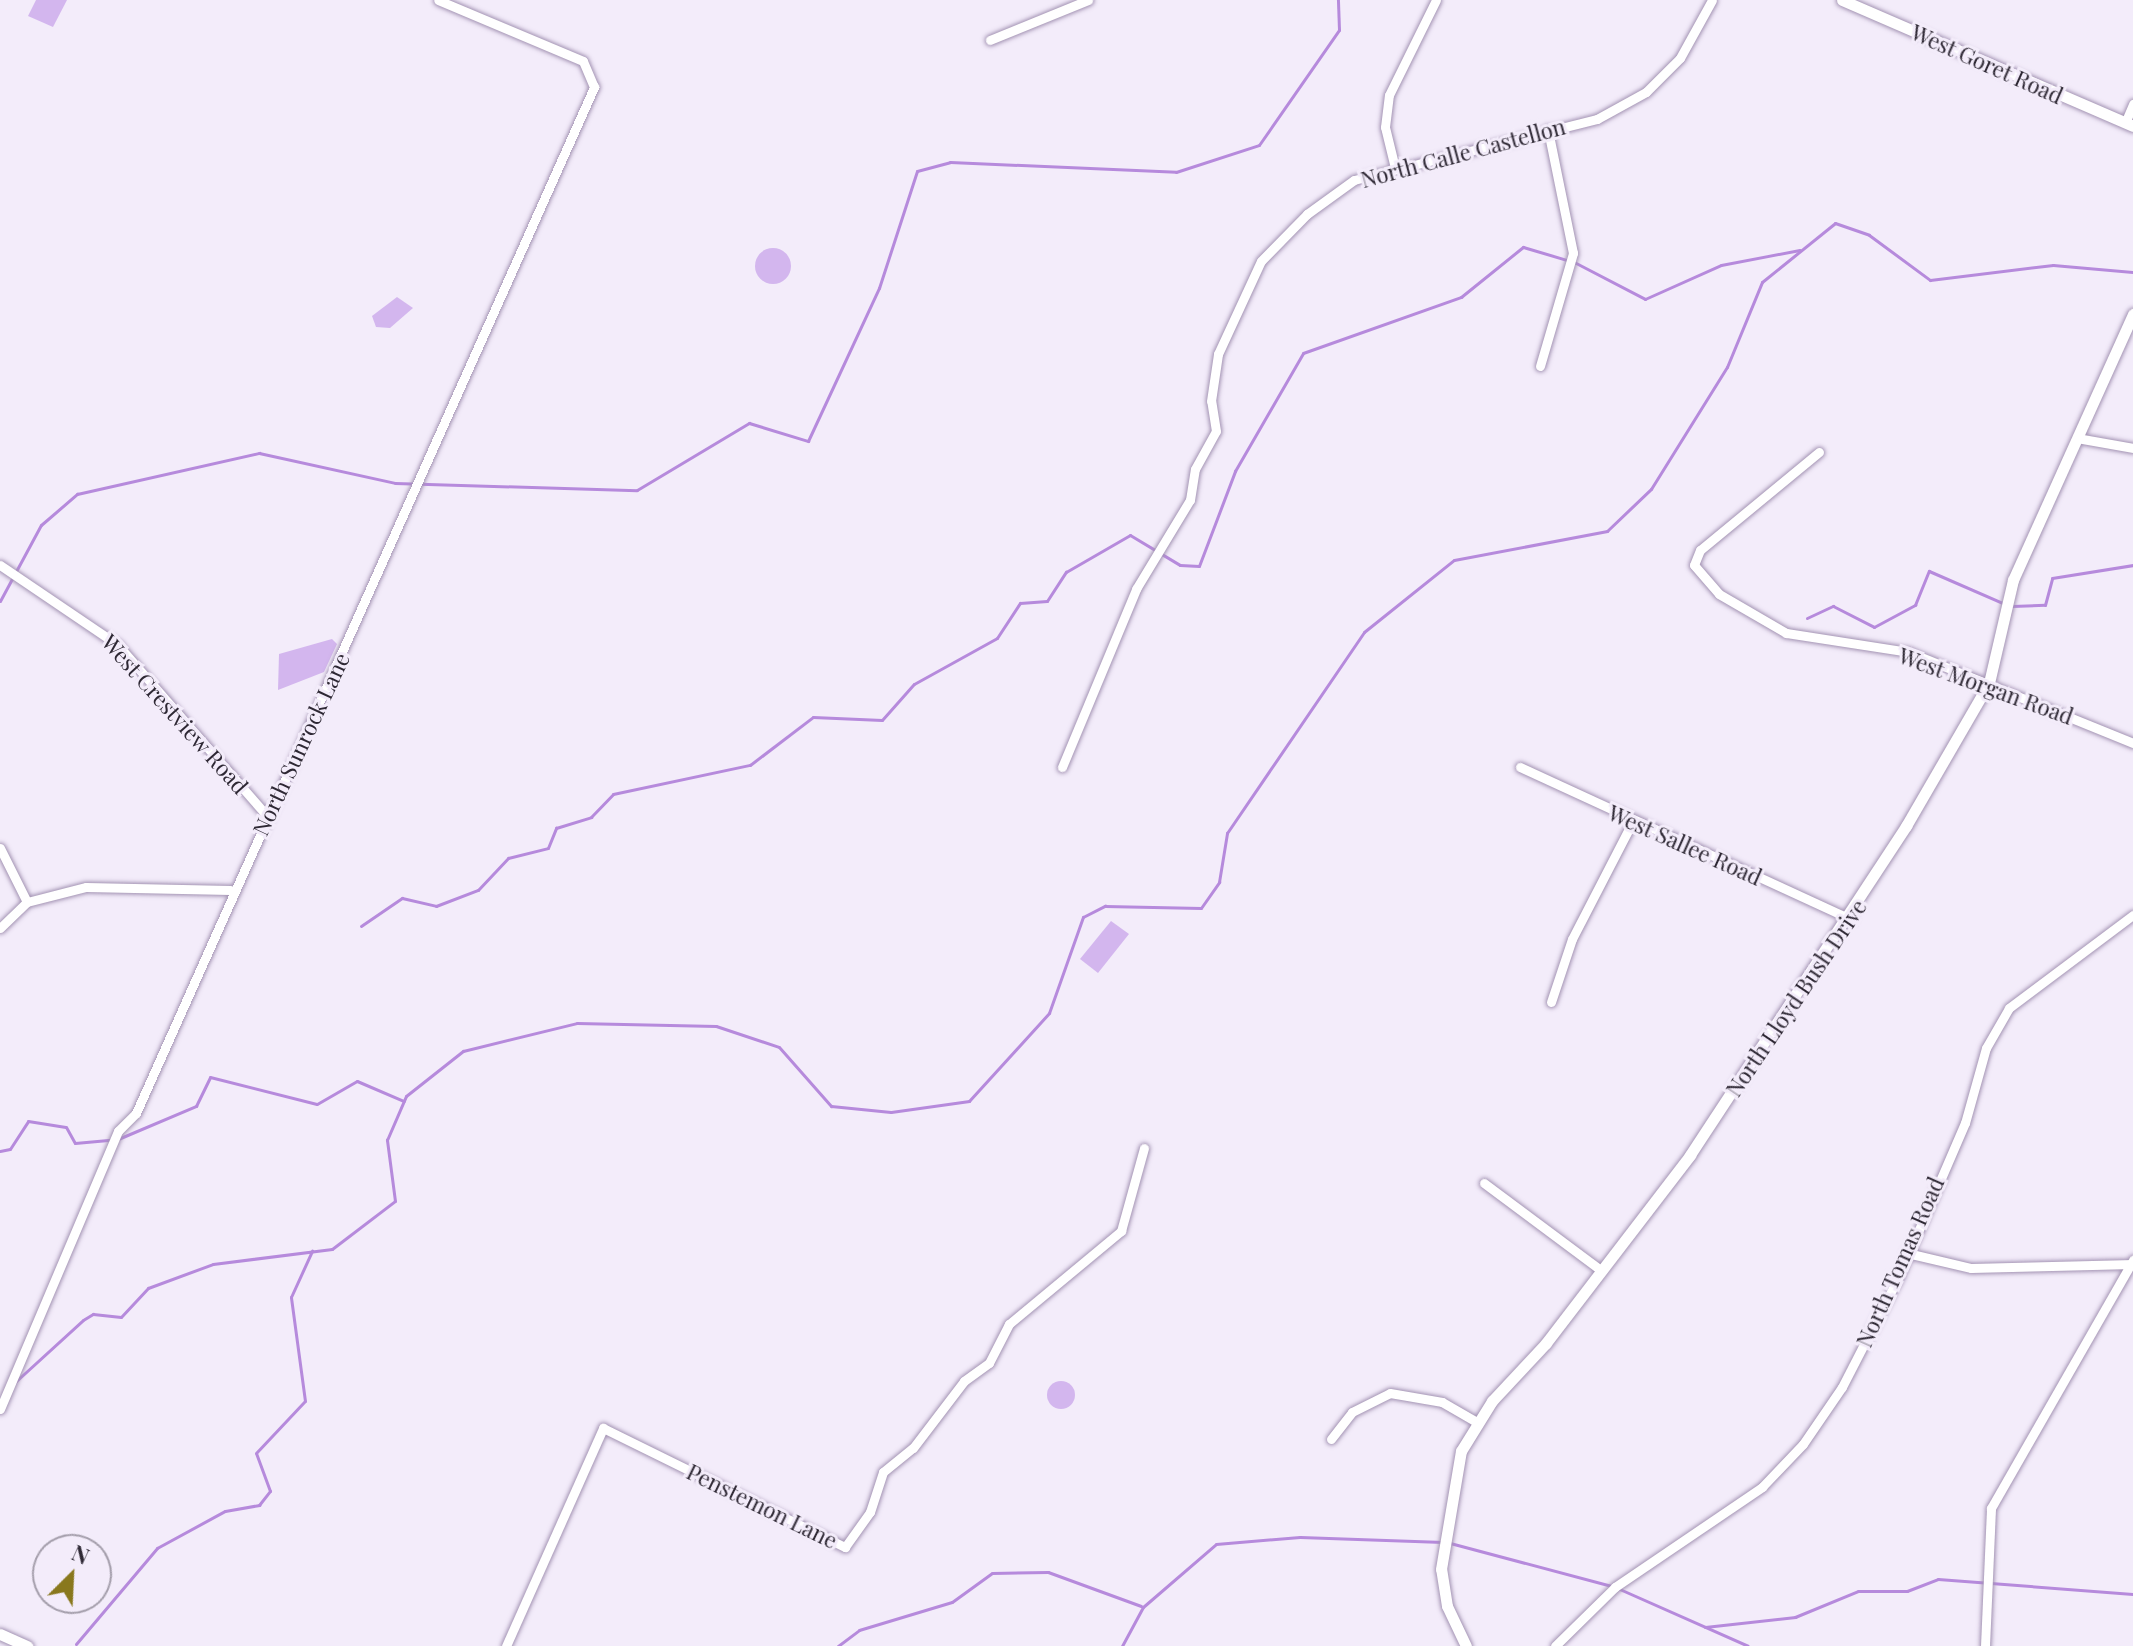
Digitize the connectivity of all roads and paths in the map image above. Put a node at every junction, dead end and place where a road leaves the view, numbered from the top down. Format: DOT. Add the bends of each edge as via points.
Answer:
graph roads {
  1 [pos="438,0"];
  2 [pos="1088,0"];
  3 [pos="1436,0"];
  4 [pos="1712,0"];
  5 [pos="1842,0"];
  6 [pos="1864,4"];
  7 [pos="990,40"];
  8 [pos="2133,104"];
  9 [pos="2129,125"];
  10 [pos="1548,130"];
  11 [pos="1395,168"];
  12 [pos="2133,314"];
  13 [pos="1540,366"];
  14 [pos="2077,438"];
  15 [pos="2133,448"];
  16 [pos="1819,452"];
  17 [pos="0,565"];
  18 [pos="1989,683"];
  19 [pos="2133,743"];
  20 [pos="1062,767"];
  21 [pos="1520,767"];
  22 [pos="267,816"];
  23 [pos="1632,823"];
  24 [pos="0,848"];
  25 [pos="230,890"];
  26 [pos="27,902"];
  27 [pos="2133,915"];
  28 [pos="1851,919"];
  29 [pos="0,928"];
  30 [pos="1551,1002"];
  31 [pos="1144,1148"];
  32 [pos="1484,1183"];
  33 [pos="1907,1253"];
  34 [pos="2132,1263"];
  35 [pos="1602,1271"];
  36 [pos="0,1409"];
  37 [pos="1476,1422"];
  38 [pos="1331,1439"];
  39 [pos="0,1634"];
  40 [pos="27,1646"];
  41 [pos="506,1646"];
  42 [pos="1466,1646"];
  43 [pos="1555,1646"];
  44 [pos="1985,1646"];
  1 -- 22 [label="street, North Sunrock Lane" via="583,61 593,74 589,101"];
  2 -- 7 [label="street"];
  3 -- 11 [label="street" via="1400,60 1389,95 1385,127"];
  4 -- 10 [label="street, North Calle Castellon" via="1680,58 1646,92 1597,119"];
  5 -- 6 [label="street, West Goret Road"];
  6 -- 9 [label="street, West Goret Road"];
  8 -- 9 [label="street"];
  10 -- 11 [label="street, North Calle Castellon"];
  10 -- 13 [label="street" via="1573,253"];
  11 -- 20 [label="street, North Calle Castellon" via="1354,180 1307,214 1261,261 1218,354 1211,401 1216,431 1195,469 1190,500 1136,589"];
  12 -- 14 [label="street, North Lloyd Bush Drive"];
  14 -- 15 [label="street"];
  14 -- 18 [label="street, North Lloyd Bush Drive" via="2013,580"];
  16 -- 18 [label="street, West Morgan Road" via="1700,550 1694,565 1734,606 1786,633 1909,652"];
  17 -- 22 [label="street, West Crestview Road" via="118,645"];
  18 -- 19 [label="street, West Morgan Road"];
  18 -- 28 [label="street, North Lloyd Bush Drive"];
  21 -- 23 [label="street, West Sallee Road"];
  22 -- 25 [label="street, North Sunrock Lane"];
  23 -- 28 [label="street, West Sallee Road"];
  23 -- 30 [label="street" via="1572,939"];
  24 -- 26 [label="street"];
  25 -- 26 [label="street" via="86,887"];
  25 -- 36 [label="street, North Sunrock Lane"];
  26 -- 29 [label="street"];
  27 -- 33 [label="street, North Tomas Road" via="2009,1008 1986,1048 1965,1123"];
  28 -- 35 [label="street, North Lloyd Bush Drive"];
  31 -- 41 [label="street, Penstemon Lane" via="1121,1231 1009,1324 989,1363 954,1391 913,1448 883,1472 870,1512 845,1547 603,1428"];
  32 -- 35 [label="street"];
  33 -- 34 [label="street" via="1971,1268"];
  33 -- 43 [label="street, North Tomas Road" via="1842,1387 1803,1444 1762,1487 1615,1587"];
  34 -- 44 [label="street" via="1991,1508"];
  35 -- 37 [label="street, North Lloyd Bush Drive"];
  37 -- 38 [label="street" via="1442,1402 1390,1393 1352,1412"];
  37 -- 42 [label="street, North Lloyd Bush Drive" via="1451,1482 1443,1542 1447,1606"];
  39 -- 40 [label="street"];
}
